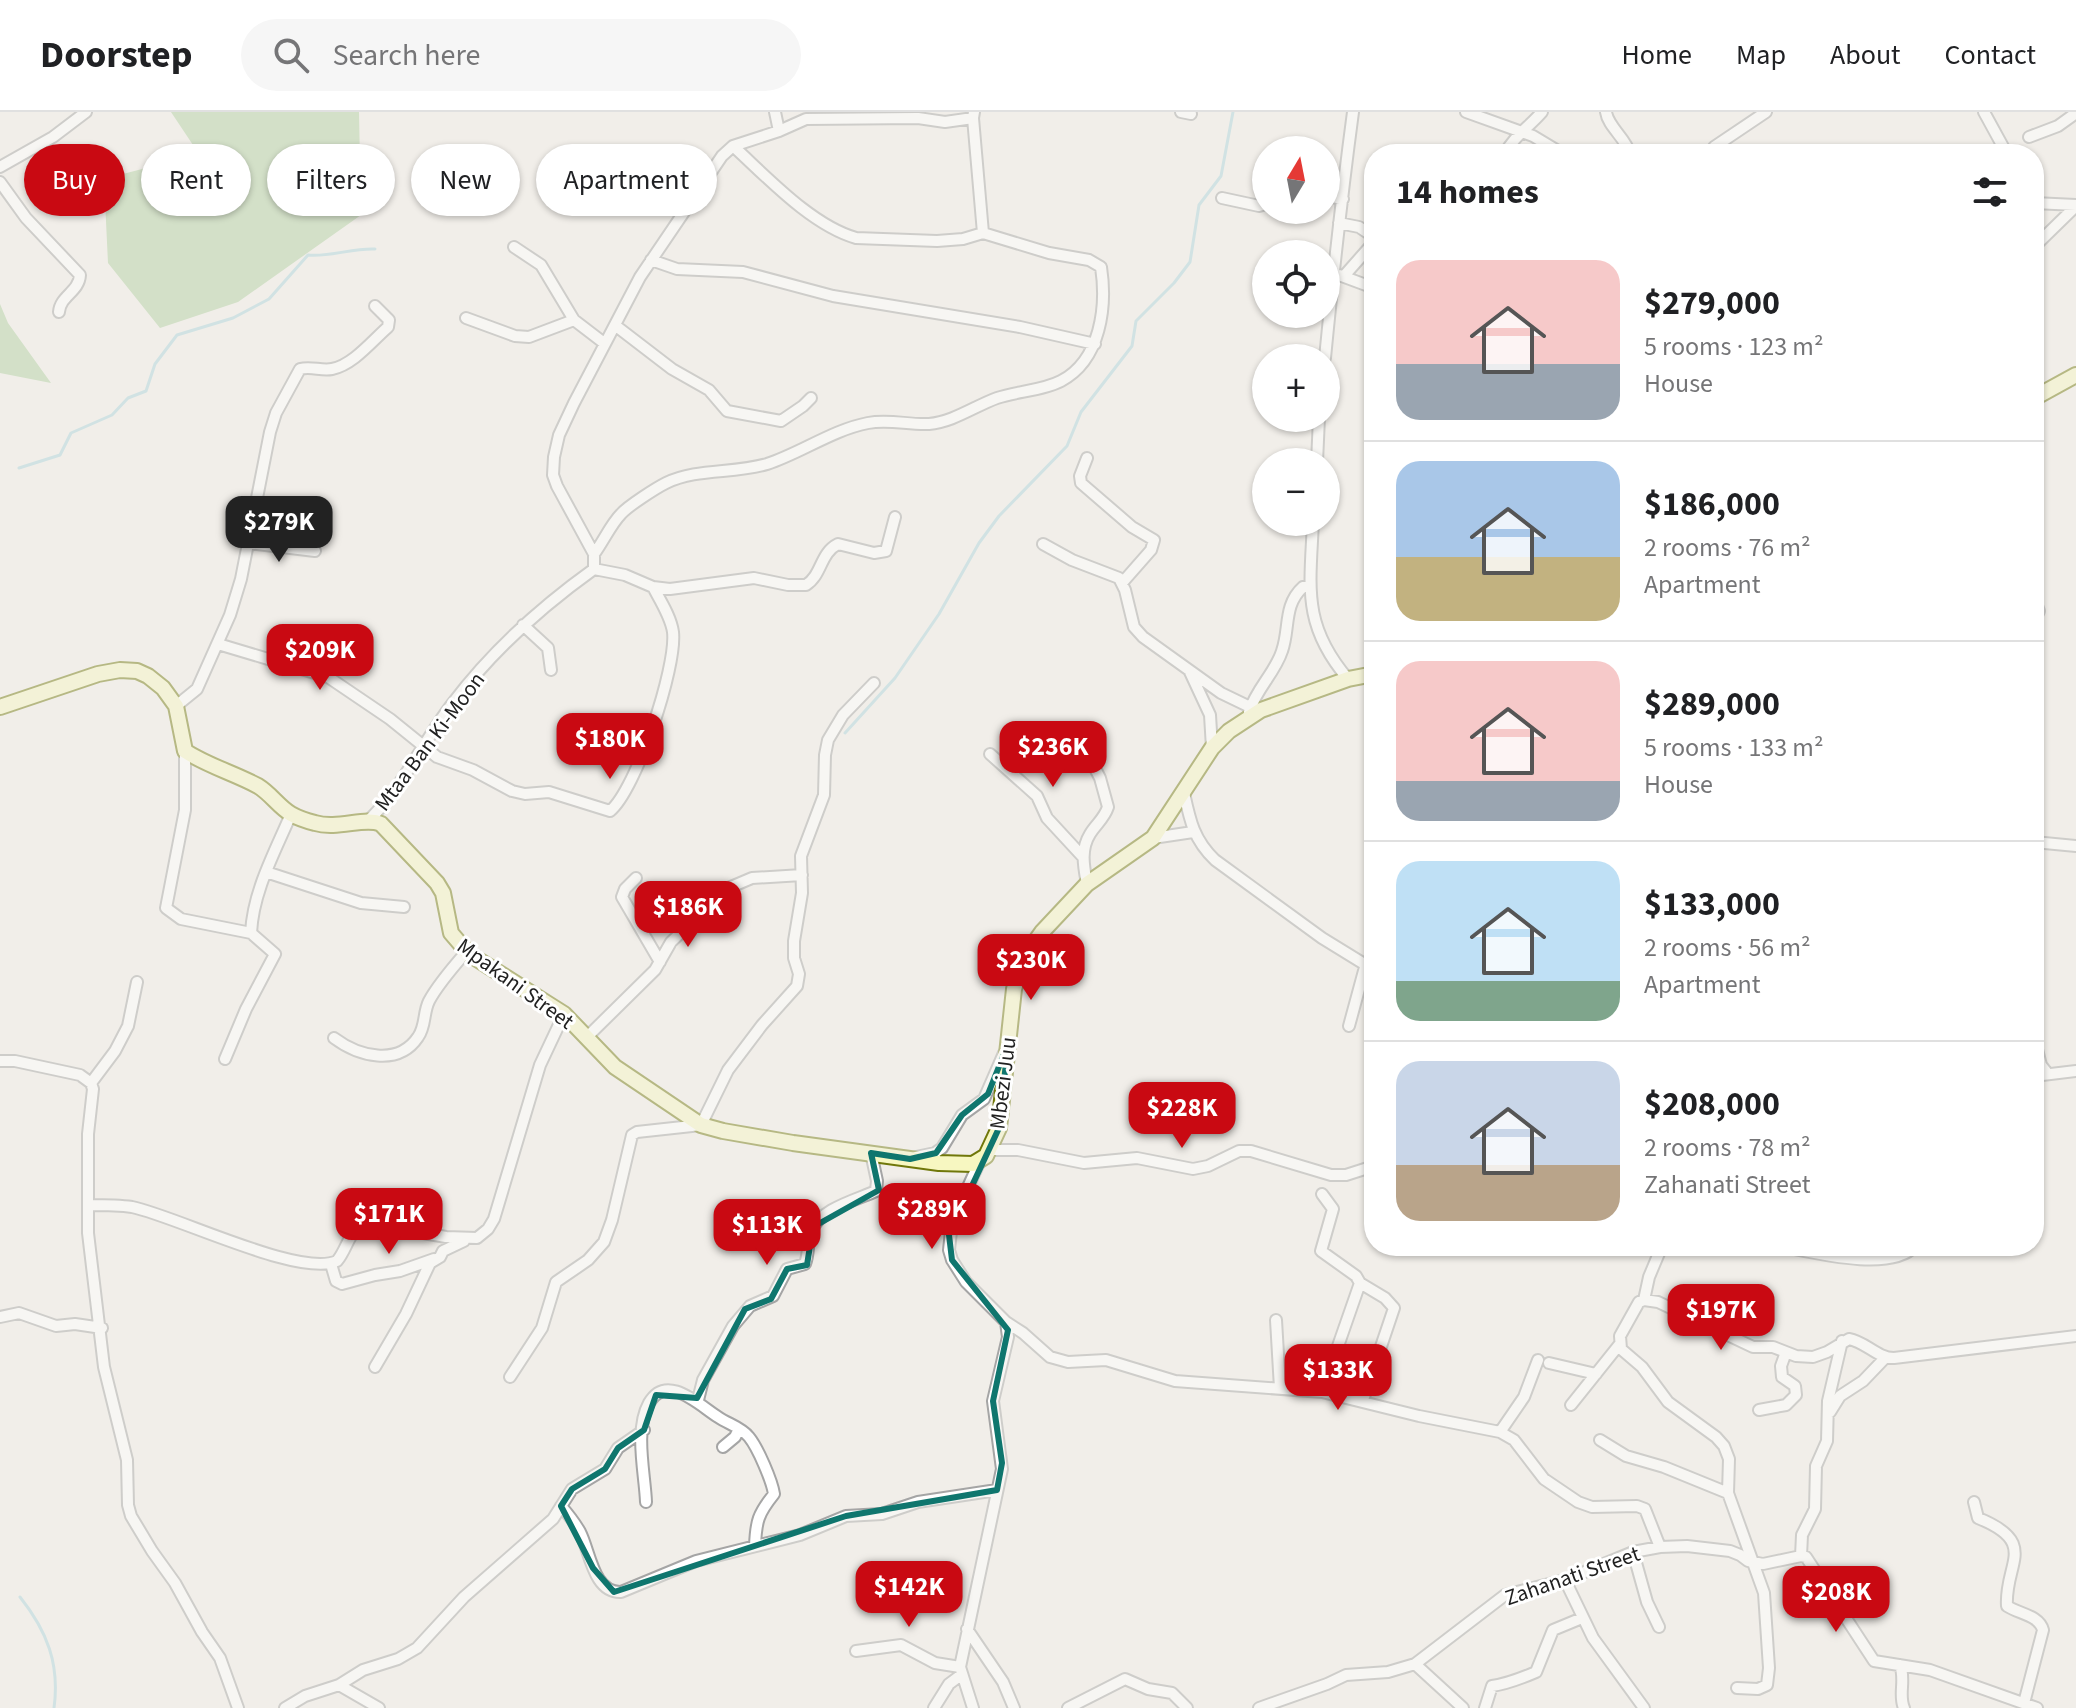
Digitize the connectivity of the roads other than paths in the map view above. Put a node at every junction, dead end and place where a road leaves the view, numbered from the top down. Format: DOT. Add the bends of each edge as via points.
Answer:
graph roads {
  1 [pos="86,112"];
  2 [pos="775,112"];
  3 [pos="1353,112"];
  4 [pos="1466,112"];
  5 [pos="1542,112"];
  6 [pos="1606,112"];
  7 [pos="1766,112"];
  8 [pos="1984,112"];
  9 [pos="2076,113"];
  10 [pos="973,115"];
  11 [pos="779,131"];
  12 [pos="1524,133"];
  13 [pos="2029,137"];
  14 [pos="1511,144"];
  15 [pos="1544,144"];
  16 [pos="1625,144"];
  17 [pos="1718,144"];
  18 [pos="2002,144"];
  19 [pos="733,146"];
  20 [pos="0,167"];
  21 [pos="0,182"];
  22 [pos="1222,198"];
  23 [pos="1340,198"];
  24 [pos="1343,199"];
  25 [pos="1252,204"];
  26 [pos="2044,204"];
  27 [pos="2076,206"];
  28 [pos="1340,217"];
  29 [pos="1340,223"];
  30 [pos="1364,231"];
  31 [pos="983,233"];
  32 [pos="2044,237"];
  33 [pos="514,247"];
  34 [pos="1364,249"];
  35 [pos="651,260"];
  36 [pos="1340,274"];
  37 [pos="1340,275"];
  38 [pos="1364,284"];
  39 [pos="375,306"];
  40 [pos="59,312"];
  41 [pos="466,318"];
  42 [pos="574,320"];
  43 [pos="616,326"];
  44 [pos="604,343"];
  45 [pos="1095,344"];
  46 [pos="2076,375"];
  47 [pos="2044,393"];
  48 [pos="811,398"];
  49 [pos="1087,458"];
  50 [pos="895,517"];
  51 [pos="1312,536"];
  52 [pos="247,543"];
  53 [pos="1043,544"];
  54 [pos="315,551"];
  55 [pos="594,554"];
  56 [pos="594,568"];
  57 [pos="1122,583"];
  58 [pos="1310,586"];
  59 [pos="653,587"];
  60 [pos="523,625"];
  61 [pos="218,644"];
  62 [pos="1187,667"];
  63 [pos="551,670"];
  64 [pos="1364,676"];
  65 [pos="1348,679"];
  66 [pos="874,683"];
  67 [pos="176,706"];
  68 [pos="0,707"];
  69 [pos="1248,713"];
  70 [pos="421,746"];
  71 [pos="1212,748"];
  72 [pos="1085,749"];
  73 [pos="185,751"];
  74 [pos="990,754"];
  75 [pos="1184,793"];
  76 [pos="291,814"];
  77 [pos="370,819"];
  78 [pos="1193,832"];
  79 [pos="1153,838"];
  80 [pos="2044,843"];
  81 [pos="2076,846"];
  82 [pos="1083,857"];
  83 [pos="266,872"];
  84 [pos="802,875"];
  85 [pos="636,878"];
  86 [pos="1087,884"];
  87 [pos="404,907"];
  88 [pos="251,933"];
  89 [pos="467,951"];
  90 [pos="660,962"];
  91 [pos="1364,964"];
  92 [pos="137,982"];
  93 [pos="1364,985"];
  94 [pos="564,1014"];
  95 [pos="1349,1026"];
  96 [pos="587,1037"];
  97 [pos="334,1038"];
  98 [pos="1008,1044"];
  99 [pos="225,1059"];
  100 [pos="0,1061"];
  101 [pos="2044,1069"];
  102 [pos="2076,1071"];
  103 [pos="2048,1074"];
  104 [pos="2044,1075"];
  105 [pos="91,1083"];
  106 [pos="701,1125"];
  107 [pos="990,1150"];
  108 [pos="871,1153"];
  109 [pos="910,1159"];
  110 [pos="979,1163"];
  111 [pos="1364,1169"];
  112 [pos="1322,1194"];
  113 [pos="89,1205"];
  114 [pos="466,1240"];
  115 [pos="1658,1256"];
  116 [pos="1830,1256"];
  117 [pos="1889,1256"];
  118 [pos="440,1257"];
  119 [pos="331,1264"];
  120 [pos="1360,1283"];
  121 [pos="1644,1300"];
  122 [pos="0,1317"];
  123 [pos="1276,1320"];
  124 [pos="1006,1322"];
  125 [pos="102,1328"];
  126 [pos="2076,1336"];
  127 [pos="1842,1341"];
  128 [pos="1619,1345"];
  129 [pos="1786,1352"];
  130 [pos="1885,1358"];
  131 [pos="375,1367"];
  132 [pos="1596,1374"];
  133 [pos="510,1377"];
  134 [pos="1280,1388"];
  135 [pos="1322,1392"];
  136 [pos="698,1400"];
  137 [pos="1363,1400"];
  138 [pos="1571,1405"];
  139 [pos="1759,1410"];
  140 [pos="1827,1419"];
  141 [pos="739,1429"];
  142 [pos="644,1430"];
  143 [pos="1500,1432"];
  144 [pos="1600,1440"];
  145 [pos="723,1447"];
  146 [pos="997,1490"];
  147 [pos="1728,1493"];
  148 [pos="646,1502"];
  149 [pos="1974,1502"];
  150 [pos="561,1506"];
  151 [pos="755,1546"];
  152 [pos="1660,1547"];
  153 [pos="1633,1552"];
  154 [pos="1801,1556"];
  155 [pos="1752,1562"];
  156 [pos="1565,1580"];
  157 [pos="1582,1618"];
  158 [pos="1659,1627"];
  159 [pos="967,1629"];
  160 [pos="856,1651"];
  161 [pos="1415,1664"];
  162 [pos="1900,1665"];
  163 [pos="960,1671"];
  164 [pos="339,1685"];
  165 [pos="1737,1688"];
  166 [pos="2024,1703"];
  167 [pos="238,1708"];
  168 [pos="285,1708"];
  169 [pos="379,1708"];
  170 [pos="934,1708"];
  171 [pos="973,1708"];
  172 [pos="1014,1708"];
  173 [pos="1068,1708"];
  174 [pos="1187,1708"];
  175 [pos="1259,1708"];
  176 [pos="1463,1708"];
  177 [pos="1485,1708"];
  178 [pos="1644,1708"];
  179 [pos="1904,1708"];
  180 [pos="2037,1708"];
  1 -- 20 [label="street"];
  2 -- 11 [label="street"];
  3 -- 24 [label="street"];
  4 -- 12 [label="street"];
  5 -- 12 [label="street"];
  6 -- 16 [label="street"];
  7 -- 17 [label="street"];
  8 -- 18 [label="street"];
  9 -- 13 [label="street"];
  10 -- 11 [label="street" via="945,122 821,117"];
  10 -- 31 [label="street"];
  11 -- 19 [label="street"];
  12 -- 14 [label="street"];
  12 -- 15 [label="street"];
  19 -- 31 [label="street" via="802,206 845,235 937,241"];
  19 -- 35 [label="street"];
  21 -- 40 [label="street" via="80,275 79,285"];
  22 -- 25 [label="street"];
  23 -- 24 [label="street"];
  24 -- 28 [label="street"];
  26 -- 27 [label="street"];
  27 -- 32 [label="street"];
  29 -- 30 [label="street"];
  31 -- 45 [label="street" via="1099,264 1103,292"];
  33 -- 42 [label="street" via="545,270"];
  34 -- 36 [label="street"];
  35 -- 43 [label="street"];
  35 -- 45 [label="street" via="677,269 743,272 833,296"];
  37 -- 38 [label="street"];
  39 -- 52 [label="street" via="389,320 388,327 345,365 300,369 276,413"];
  41 -- 42 [label="street" via="529,337"];
  42 -- 44 [label="street"];
  43 -- 44 [label="street"];
  43 -- 48 [label="street" via="709,390 732,413 781,421"];
  44 -- 55 [label="street" via="559,435 554,466 557,486"];
  45 -- 55 [label="street" via="1063,380 1010,394 947,420 863,424 770,463 672,480 622,512"];
  46 -- 47 [label="street"];
  49 -- 57 [label="street" via="1081,483 1154,540"];
  50 -- 59 [label="street" via="886,551 838,544 806,585 754,578"];
  51 -- 58 [label="street"];
  52 -- 54 [label="street"];
  52 -- 61 [label="street" via="234,603"];
  53 -- 57 [label="street"];
  55 -- 56 [label="street"];
  56 -- 59 [label="street"];
  56 -- 60 [label="street, Mtaa Ban Ki-Moon"];
  57 -- 62 [label="street" via="1134,627"];
  58 -- 65 [label="street" via="1319,636"];
  58 -- 69 [label="street" via="1293,600 1283,649"];
  59 -- 70 [label="street" via="673,633 672,658 647,741 614,808 605,810 549,792 518,793"];
  60 -- 63 [label="street" via="548,648"];
  60 -- 70 [label="street, Mtaa Ban Ki-Moon"];
  61 -- 67 [label="street" via="197,689"];
  61 -- 70 [label="street" via="328,677"];
  62 -- 69 [label="street"];
  62 -- 71 [label="street" via="1210,715"];
  64 -- 65 [label="street"];
  65 -- 69 [label="street"];
  66 -- 84 [label="street" via="843,715 828,740 824,795 803,848"];
  67 -- 68 [label="street" via="148,676 120,670"];
  67 -- 73 [label="street"];
  69 -- 71 [label="street"];
  70 -- 77 [label="street, Mtaa Ban Ki-Moon" via="393,796"];
  71 -- 75 [label="street"];
  72 -- 82 [label="street" via="1108,807 1091,832"];
  73 -- 76 [label="street" via="258,786"];
  73 -- 88 [label="street" via="185,810 166,908 181,919"];
  74 -- 82 [label="street" via="1037,796 1047,818"];
  75 -- 78 [label="street"];
  75 -- 79 [label="street"];
  76 -- 77 [label="street" via="327,826"];
  76 -- 83 [label="street"];
  77 -- 89 [label="street, Mpakani Street" via="437,883 451,933"];
  78 -- 79 [label="street"];
  78 -- 91 [label="street" via="1204,849 1240,880"];
  79 -- 86 [label="street, Mbezi Juu"];
  80 -- 81 [label="street"];
  82 -- 86 [label="street"];
  83 -- 87 [label="street" via="361,903"];
  83 -- 88 [label="street"];
  84 -- 90 [label="street" via="752,878 733,885 671,942"];
  84 -- 106 [label="street" via="794,941 797,986 728,1070"];
  85 -- 90 [label="street" via="622,897"];
  86 -- 98 [label="street, Mbezi Juu" via="1025,956 1012,1001"];
  88 -- 99 [label="street" via="275,954"];
  89 -- 94 [label="street, Mpakani Street"];
  89 -- 97 [label="street" via="430,998 422,1031 410,1046 371,1055"];
  90 -- 96 [label="street"];
  92 -- 105 [label="street" via="128,1026"];
  93 -- 95 [label="street"];
  94 -- 96 [label="street, Mpakani Street"];
  94 -- 114 [label="street" via="540,1065 494,1219 477,1238"];
  96 -- 106 [label="street, Mpakani Street" via="615,1067"];
  98 -- 107 [label="street, Mbezi Juu" via="1002,1115"];
  98 -- 109 [label="street" via="984,1099 962,1115 938,1151"];
  100 -- 105 [label="street" via="80,1075"];
  101 -- 103 [label="street"];
  102 -- 103 [label="street"];
  103 -- 104 [label="street"];
  105 -- 113 [label="street"];
  106 -- 108 [label="street, Mpakani Street"];
  106 -- 133 [label="street" via="632,1135 604,1242 556,1282 542,1328"];
  107 -- 110 [label="street"];
  107 -- 111 [label="street" via="1084,1163 1137,1158 1193,1169 1251,1151 1337,1176"];
  108 -- 109 [label="street, Mpakani Street"];
  108 -- 136 [label="street" via="876,1191 813,1227 805,1264 787,1269 773,1296 740,1316 703,1380"];
  109 -- 110 [label="street, Mpakani Street"];
  110 -- 124 [label="street" via="952,1222 949,1250 966,1282"];
  112 -- 120 [label="street" via="1333,1209 1321,1251"];
  113 -- 119 [label="street" via="134,1208 283,1257"];
  113 -- 125 [label="street"];
  114 -- 118 [label="street"];
  114 -- 119 [label="street" via="361,1224"];
  115 -- 121 [label="street"];
  116 -- 117 [label="street"];
  118 -- 119 [label="street" via="342,1284"];
  118 -- 131 [label="street" via="430,1263"];
  120 -- 135 [label="street"];
  120 -- 137 [label="street" via="1394,1308"];
  121 -- 128 [label="street" via="1635,1306"];
  121 -- 129 [label="street" via="1753,1347"];
  122 -- 125 [label="street" via="19,1313 56,1326"];
  123 -- 134 [label="street"];
  124 -- 134 [label="street" via="1058,1361 1106,1360 1175,1381"];
  124 -- 146 [label="street" via="1008,1337 993,1401 1002,1463"];
  125 -- 167 [label="street" via="104,1367 127,1460 131,1516 220,1658"];
  126 -- 130 [label="street"];
  127 -- 129 [label="street" via="1819,1356"];
  127 -- 130 [label="street" via="1856,1340"];
  127 -- 140 [label="street"];
  128 -- 132 [label="street"];
  128 -- 147 [label="street" via="1668,1402 1720,1441 1729,1459"];
  129 -- 139 [label="street" via="1782,1377 1795,1386 1796,1395 1786,1405"];
  130 -- 140 [label="street" via="1840,1396"];
  132 -- 138 [label="street"];
  132 -- 143 [label="street" via="1544,1362"];
  134 -- 135 [label="street"];
  135 -- 137 [label="street"];
  136 -- 141 [label="street"];
  136 -- 142 [label="street" via="675,1392 656,1395 647,1407"];
  137 -- 143 [label="street"];
  140 -- 154 [label="street" via="1827,1441 1816,1466 1815,1509 1802,1535"];
  141 -- 145 [label="street"];
  141 -- 151 [label="street" via="753,1444 774,1491 757,1520"];
  142 -- 148 [label="street"];
  142 -- 150 [label="street" via="618,1448 605,1469 572,1489"];
  143 -- 152 [label="street" via="1514,1440 1544,1479 1578,1502 1645,1509"];
  144 -- 147 [label="street" via="1626,1456"];
  146 -- 151 [label="street" via="918,1502 882,1514 846,1516"];
  146 -- 159 [label="street"];
  147 -- 155 [label="street"];
  149 -- 166 [label="street" via="1978,1518 1997,1527 2015,1549 2007,1606 2042,1624"];
  150 -- 151 [label="street" via="580,1532 593,1568 614,1592 696,1561"];
  150 -- 164 [label="street" via="417,1648"];
  152 -- 153 [label="street, Zahanati Street"];
  152 -- 155 [label="street, Zahanati Street" via="1730,1551"];
  153 -- 156 [label="street, Zahanati Street"];
  153 -- 158 [label="street"];
  154 -- 155 [label="street, Zahanati Street"];
  154 -- 162 [label="street" via="1812,1564 1871,1658"];
  155 -- 165 [label="street" via="1764,1593 1767,1685"];
  156 -- 157 [label="street"];
  156 -- 161 [label="street, Zahanati Street" via="1505,1595"];
  157 -- 177 [label="street" via="1553,1630 1536,1672 1492,1686"];
  157 -- 178 [label="street"];
  159 -- 163 [label="street"];
  159 -- 172 [label="street"];
  160 -- 163 [label="street" via="901,1645"];
  161 -- 175 [label="street, Zahanati Street" via="1346,1675"];
  161 -- 176 [label="street"];
  162 -- 166 [label="street" via="1930,1670"];
  162 -- 179 [label="street"];
  163 -- 170 [label="street"];
  163 -- 171 [label="street"];
  164 -- 168 [label="street"];
  164 -- 169 [label="street"];
  166 -- 180 [label="street"];
  173 -- 174 [label="street" via="1125,1679 1172,1693"];
}
